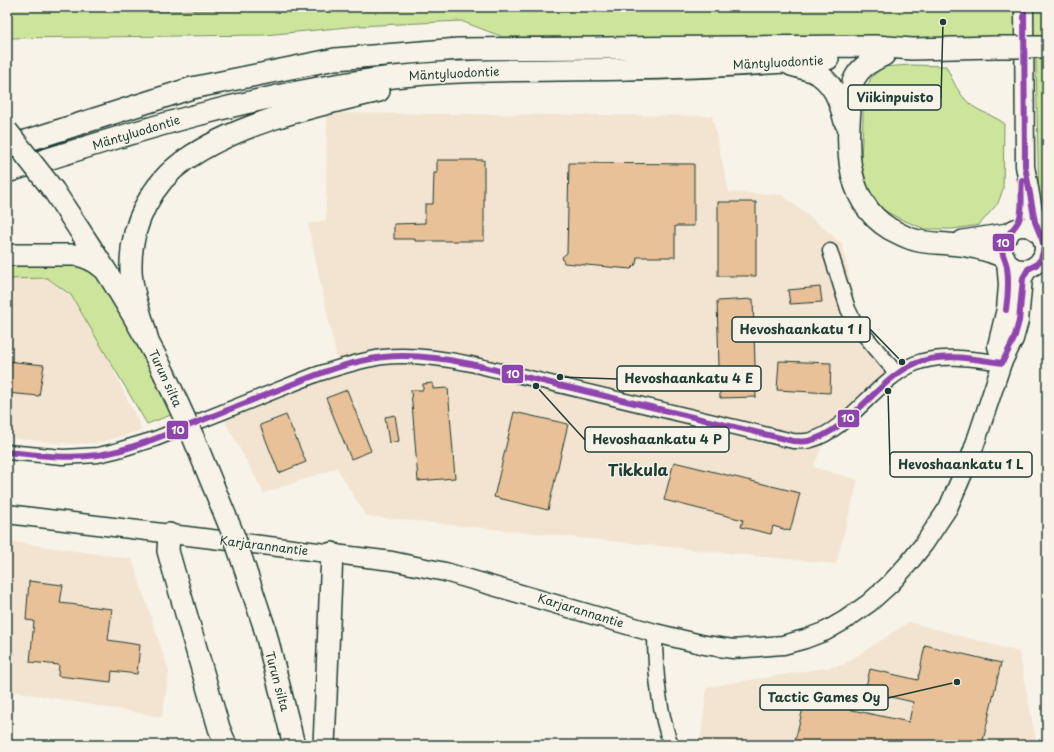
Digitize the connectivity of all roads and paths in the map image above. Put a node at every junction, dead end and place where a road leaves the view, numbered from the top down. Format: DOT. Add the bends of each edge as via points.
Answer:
graph roads {
  1 [pos="1024,7"];
  2 [pos="1047,47"];
  3 [pos="912,49"];
  4 [pos="884,55"];
  5 [pos="783,62"];
  6 [pos="447,72"];
  7 [pos="7,130"];
  8 [pos="849,138"];
  9 [pos="7,147"];
  10 [pos="1025,166"];
  11 [pos="7,172"];
  12 [pos="1010,232"];
  13 [pos="1043,238"];
  14 [pos="950,244"];
  15 [pos="830,251"];
  16 [pos="7,255"];
  17 [pos="1005,259"];
  18 [pos="1037,265"];
  19 [pos="106,271"];
  20 [pos="148,341"];
  21 [pos="1002,363"];
  22 [pos="897,374"];
  23 [pos="7,452"];
  24 [pos="7,514"];
  25 [pos="169,534"];
  26 [pos="332,553"];
  27 [pos="656,633"];
  28 [pos="226,745"];
  29 [pos="294,745"];
  30 [pos="324,745"];
  31 [pos="671,745"];
  1 -- 10 [label="main road"];
  2 -- 3 [label="highway, Mäntyluodontie, bridge"];
  3 -- 4 [label="highway, Mäntyluodontie"];
  3 -- 9 [label="highway, Mäntyluodontie" via="876,46 458,49 335,59 192,88"];
  4 -- 5 [label="highway, Mäntyluodontie"];
  4 -- 8 [label="highway" via="863,66 856,74 853,82"];
  5 -- 6 [label="highway, Mäntyluodontie" via="628,69"];
  5 -- 8 [label="highway" via="812,71 828,83 837,95"];
  6 -- 11 [label="highway, Mäntyluodontie" via="297,91 134,132"];
  6 -- 20 [label="highway" via="438,79 307,108 252,127 215,143 184,161 163,180 147,203 134,237 131,265 133,287"];
  7 -- 19 [label="highway, Turun silta, bridge" via="54,191"];
  8 -- 14 [label="highway" via="850,168 854,185 870,212 883,224 913,240"];
  10 -- 12 [label="main road" via="1020,188 1021,209 1018,220"];
  10 -- 13 [label="main road" via="1035,222"];
  12 -- 13 [label="main road" via="1026,227"];
  12 -- 14 [label="highway"];
  12 -- 17 [label="main road" via="1003,241"];
  13 -- 18 [label="main road" via="1043,256"];
  14 -- 17 [label="highway" via="983,249"];
  15 -- 22 [label="street" via="848,309 856,325"];
  16 -- 19 [label="highway" via="85,256"];
  17 -- 18 [label="main road" via="1013,267 1021,269"];
  17 -- 21 [label="main road" via="1008,285 1006,309 997,346"];
  18 -- 21 [label="main road, Karjarannantie" via="1023,278 1019,321 1014,339"];
  19 -- 20 [label="highway, Turun silta"];
  20 -- 29 [label="highway, Turun silta, bridge" via="197,446 232,532 264,626"];
  21 -- 22 [label="street" via="975,359 930,360 915,364"];
  21 -- 27 [label="main road, Karjarannantie" via="972,453 948,508 908,564 869,603 826,631 783,645 733,649"];
  22 -- 23 [label="street" via="823,436 810,441 793,441 471,364 428,357 382,357 315,375 155,439 116,451 63,457"];
  24 -- 25 [label="main road, Karjarannantie"];
  25 -- 26 [label="main road, Karjarannantie"];
  25 -- 28 [label="highway" via="168,551"];
  26 -- 27 [label="main road, Karjarannantie" via="392,561 445,572"];
  26 -- 30 [label="highway"];
  27 -- 31 [label="street" via="657,683 665,729"];
}
